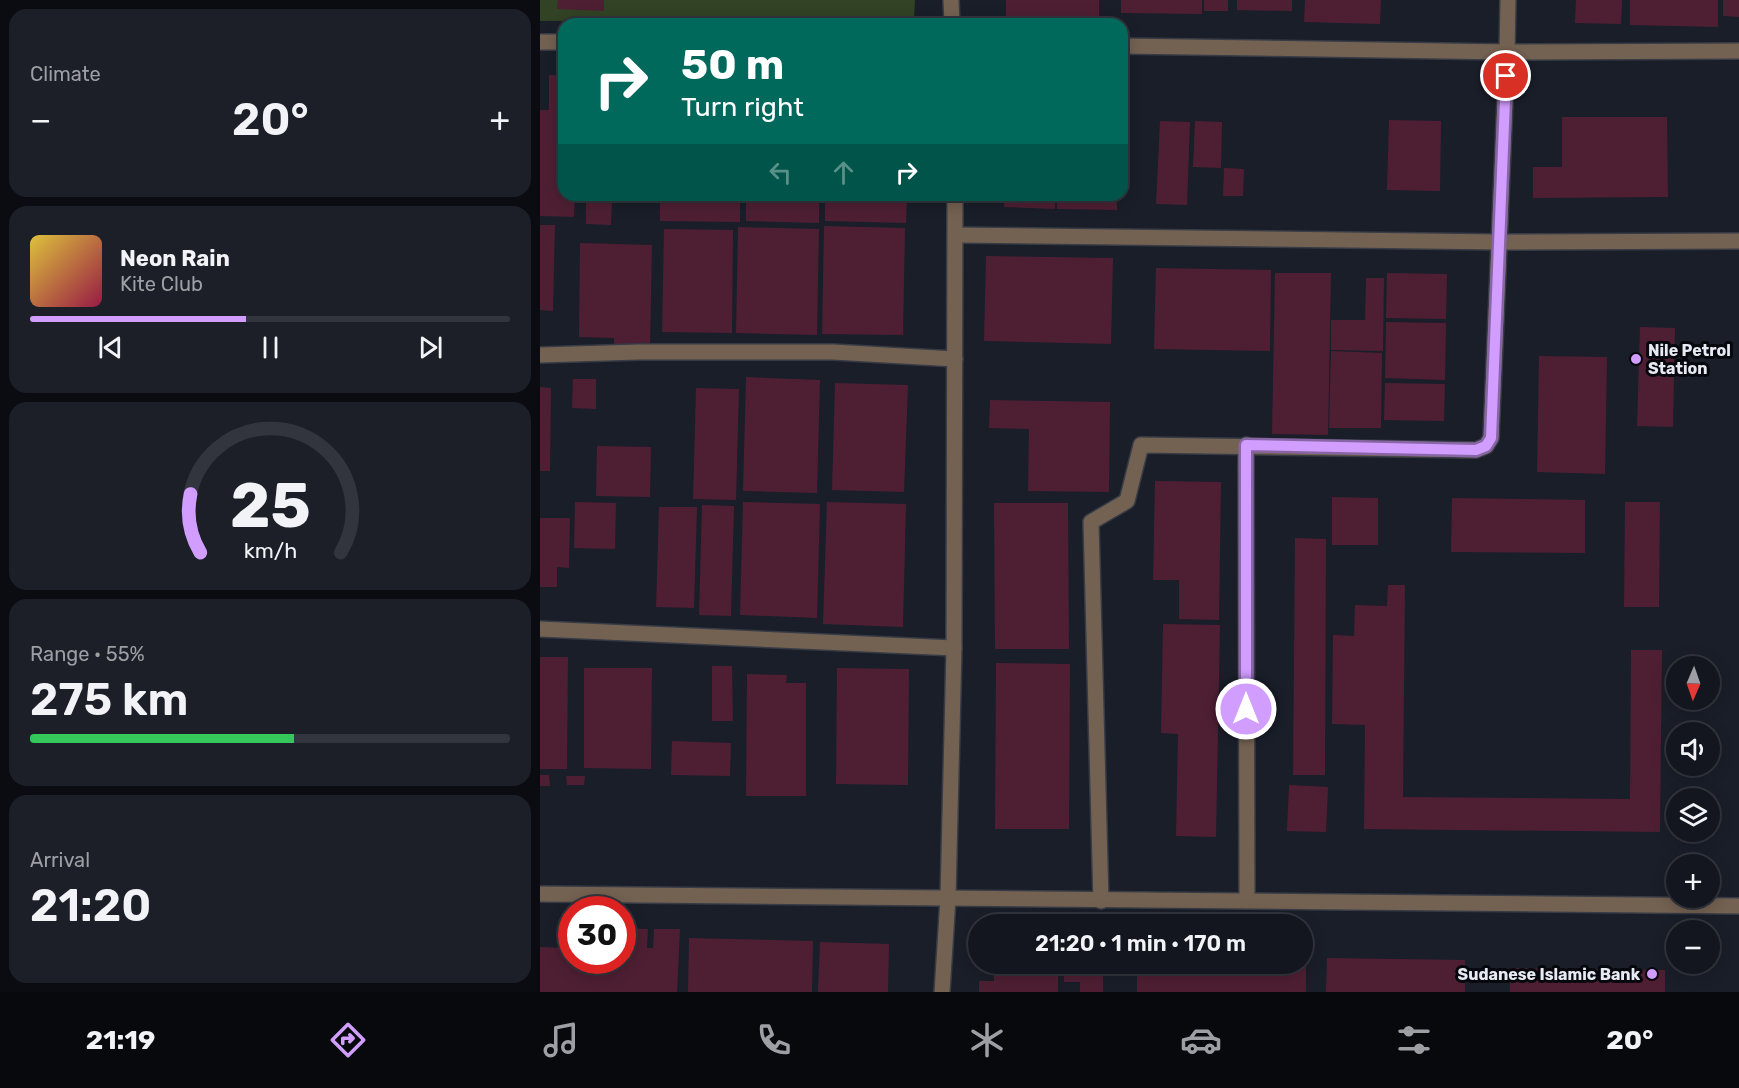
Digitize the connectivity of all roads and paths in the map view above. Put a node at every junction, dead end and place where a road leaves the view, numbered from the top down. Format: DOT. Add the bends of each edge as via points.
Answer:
graph roads {
  1 [pos="951,0"];
  2 [pos="1508,0"];
  3 [pos="952,18"];
  4 [pos="540,42"];
  5 [pos="558,42"];
  6 [pos="1128,46"];
  7 [pos="1739,51"];
  8 [pos="1507,52"];
  9 [pos="955,201"];
  10 [pos="956,235"];
  11 [pos="1739,241"];
  12 [pos="1499,242"];
  13 [pos="540,355"];
  14 [pos="955,359"];
  15 [pos="1246,445"];
  16 [pos="540,628"];
  17 [pos="954,648"];
  18 [pos="540,894"];
  19 [pos="948,898"];
  20 [pos="1247,900"];
  21 [pos="1101,901"];
  22 [pos="1739,906"];
  23 [pos="942,992"];
  1 -- 3 [label="street"];
  2 -- 8 [label="street"];
  4 -- 5 [label="street"];
  6 -- 8 [label="street"];
  7 -- 8 [label="street"];
  8 -- 12 [label="street"];
  9 -- 10 [label="street"];
  10 -- 12 [label="street"];
  10 -- 14 [label="street"];
  11 -- 12 [label="street"];
  12 -- 15 [label="street" via="1491,438 1486,446 1476,450"];
  13 -- 14 [label="street" via="833,352"];
  14 -- 17 [label="street"];
  15 -- 20 [label="street"];
  15 -- 21 [label="street" via="1141,445 1127,501 1090,522"];
  16 -- 17 [label="street"];
  17 -- 19 [label="street"];
  18 -- 19 [label="street"];
  19 -- 21 [label="street"];
  19 -- 23 [label="street"];
  20 -- 21 [label="street"];
  20 -- 22 [label="street"];
}
